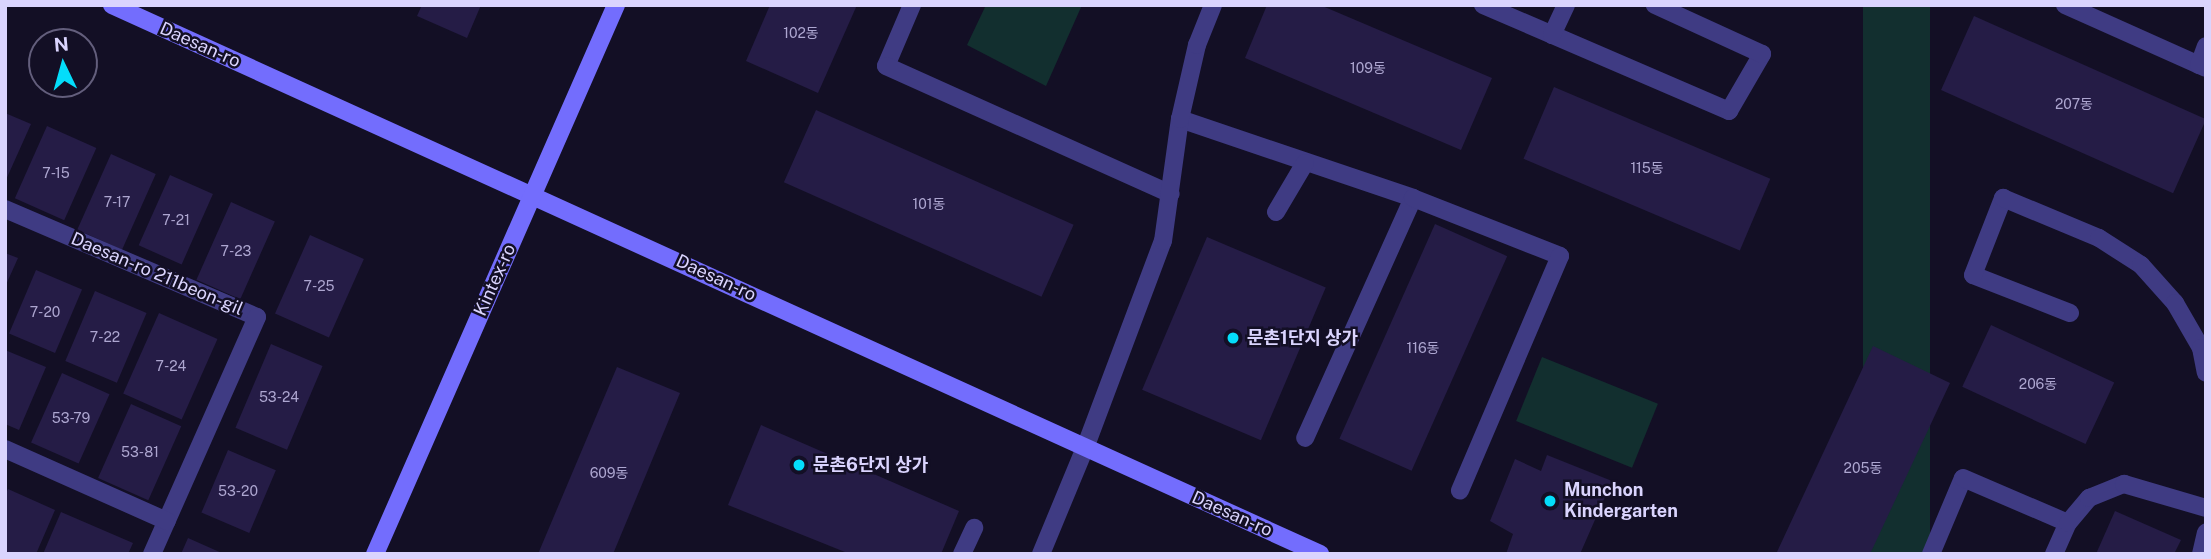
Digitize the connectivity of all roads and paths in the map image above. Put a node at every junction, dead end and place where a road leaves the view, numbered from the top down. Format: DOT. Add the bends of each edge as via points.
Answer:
graph roads {
  1 [pos="112,5"];
  2 [pos="616,5"];
  3 [pos="912,5"];
  4 [pos="1213,5"];
  5 [pos="1483,5"];
  6 [pos="1566,5"];
  7 [pos="1655,5"];
  8 [pos="2065,5"];
  9 [pos="1552,34"];
  10 [pos="2206,46"];
  11 [pos="2202,67"];
  12 [pos="1180,119"];
  13 [pos="1305,163"];
  14 [pos="1171,194"];
  15 [pos="532,195"];
  16 [pos="1413,198"];
  17 [pos="5,209"];
  18 [pos="1276,212"];
  19 [pos="2070,313"];
  20 [pos="2203,341"];
  21 [pos="2206,373"];
  22 [pos="1305,438"];
  23 [pos="1085,448"];
  24 [pos="5,449"];
  25 [pos="1460,491"];
  26 [pos="2206,508"];
  27 [pos="167,521"];
  28 [pos="2068,523"];
  29 [pos="974,528"];
  30 [pos="2206,533"];
  31 [pos="152,554"];
  32 [pos="375,554"];
  33 [pos="962,554"];
  34 [pos="1041,554"];
  35 [pos="1320,554"];
  36 [pos="1931,554"];
  37 [pos="2054,554"];
  38 [pos="2201,554"];
  1 -- 15 [label="main road, Daesan-ro"];
  2 -- 15 [label="main road, Kintex-ro"];
  3 -- 14 [label="street" via="886,66"];
  4 -- 12 [label="street" via="1197,45"];
  5 -- 9 [label="street"];
  6 -- 9 [label="street"];
  7 -- 9 [label="street" via="1762,54 1729,111"];
  8 -- 11 [label="street"];
  10 -- 11 [label="street"];
  12 -- 13 [label="street"];
  12 -- 14 [label="street"];
  13 -- 16 [label="street"];
  13 -- 18 [label="street"];
  14 -- 23 [label="street" via="1163,241"];
  15 -- 23 [label="main road, Daesan-ro"];
  15 -- 32 [label="main road, Kintex-ro"];
  16 -- 22 [label="street"];
  16 -- 25 [label="street" via="1560,256"];
  17 -- 27 [label="street, Daesan-ro 211beon-gil" via="257,317"];
  19 -- 20 [label="street" via="1973,275 2003,198 2099,238 2141,265"];
  20 -- 21 [label="street"];
  23 -- 34 [label="street"];
  23 -- 35 [label="main road, Daesan-ro"];
  24 -- 27 [label="street"];
  26 -- 28 [label="street" via="2123,484 2090,498"];
  27 -- 31 [label="street, Daesan-ro 211beon-gil"];
  28 -- 36 [label="street" via="1963,478"];
  28 -- 37 [label="street"];
  29 -- 33 [label="street"];
  30 -- 38 [label="street"];
}
